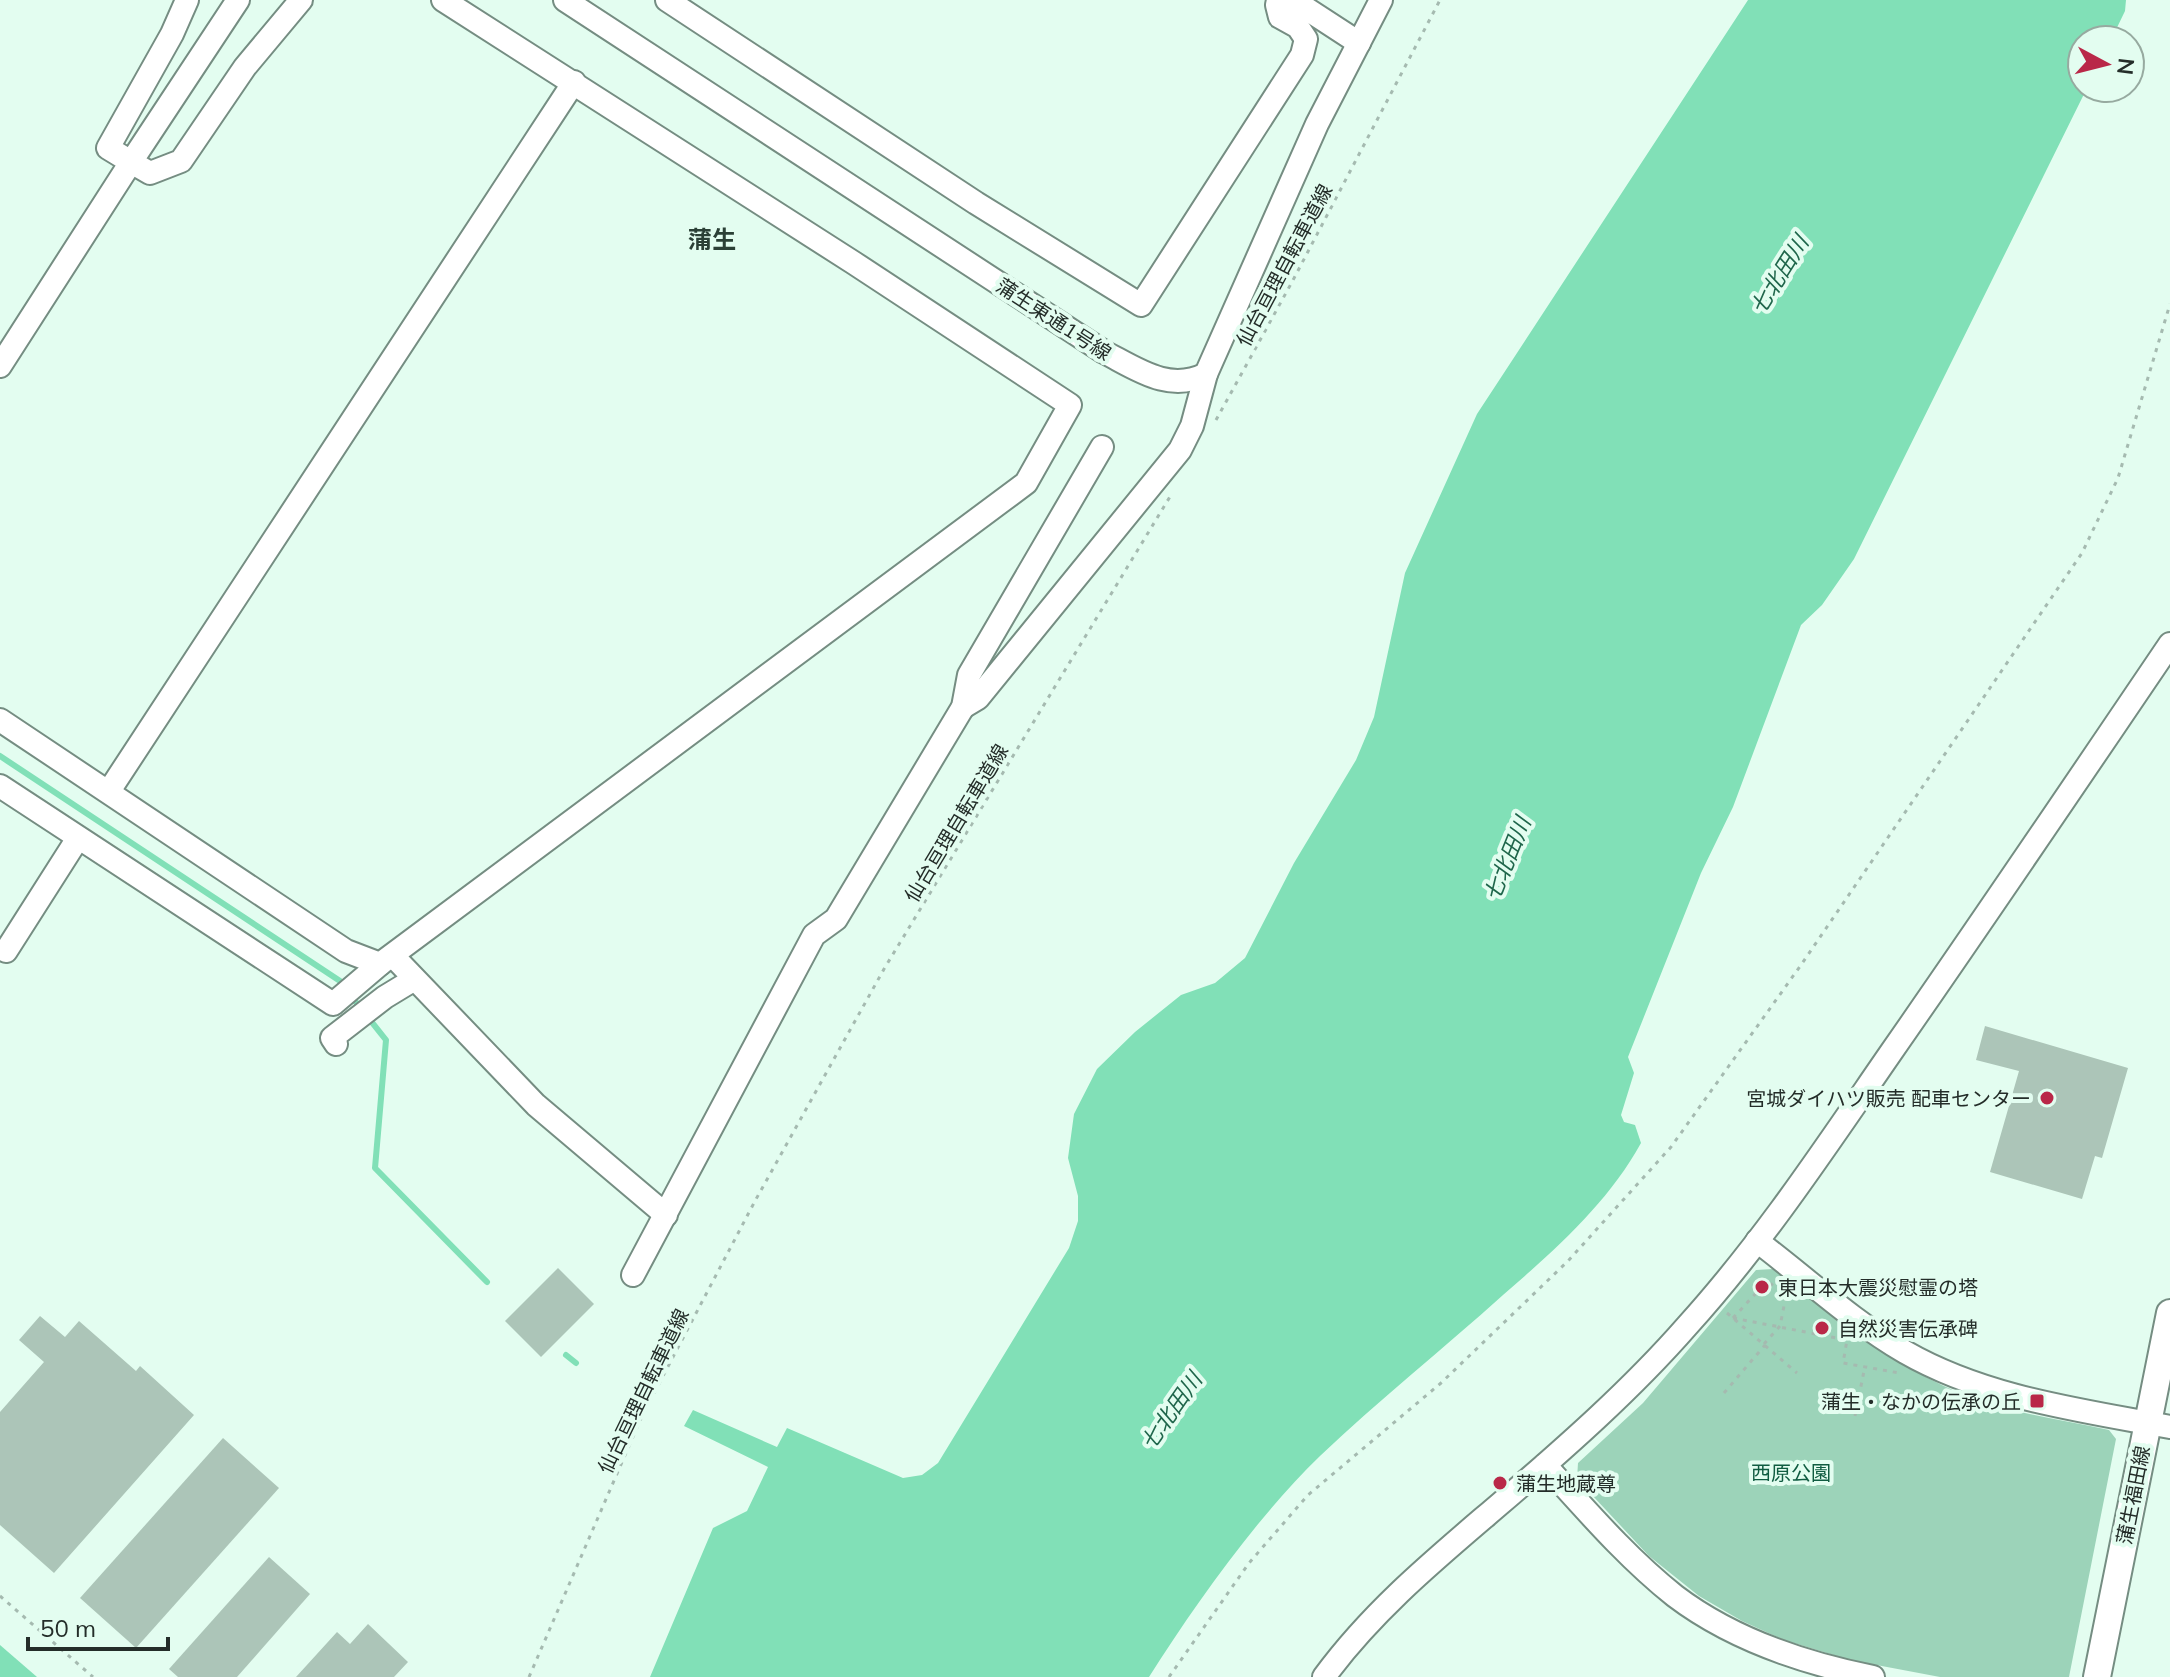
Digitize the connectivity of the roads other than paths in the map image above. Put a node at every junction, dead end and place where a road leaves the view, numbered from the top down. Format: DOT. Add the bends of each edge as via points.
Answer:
graph roads {
  1 [pos="187,0"];
  2 [pos="238,0"];
  3 [pos="301,0"];
  4 [pos="443,0"];
  5 [pos="565,0"];
  6 [pos="667,0"];
  7 [pos="1278,0"];
  8 [pos="1293,0"];
  9 [pos="1381,0"];
  10 [pos="1359,43"];
  11 [pos="574,82"];
  12 [pos="131,162"];
  13 [pos="0,366"];
  14 [pos="1206,374"];
  15 [pos="1102,447"];
  16 [pos="2170,644"];
  17 [pos="963,707"];
  18 [pos="0,720"];
  19 [pos="0,786"];
  20 [pos="109,791"];
  21 [pos="78,838"];
  22 [pos="6,951"];
  23 [pos="393,969"];
  24 [pos="341,1036"];
  25 [pos="666,1215"];
  26 [pos="1757,1241"];
  27 [pos="633,1275"];
  28 [pos="2170,1313"];
  29 [pos="2158,1425"];
  30 [pos="1545,1465"];
  31 [pos="1324,1677"];
  32 [pos="1873,1677"];
  33 [pos="2097,1677"];
  1 -- 12 [label="street" via="108,148"];
  2 -- 12 [label="street"];
  3 -- 12 [label="street" via="245,67 181,161 150,173"];
  4 -- 11 [label="street"];
  5 -- 14 [label="street, 蒲生東通1号線" via="1104,352 1162,380 1192,381"];
  6 -- 7 [label="street" via="1141,305 1302,55 1306,39 1280,17"];
  8 -- 10 [label="street"];
  9 -- 10 [label="street"];
  10 -- 14 [label="street" via="1317,124"];
  11 -- 20 [label="street"];
  11 -- 23 [label="street" via="1070,405 1026,483"];
  12 -- 13 [label="street"];
  14 -- 17 [label="street" via="1180,450 978,698"];
  15 -- 17 [label="street" via="969,675"];
  16 -- 26 [label="street"];
  17 -- 25 [label="street" via="836,919 814,935"];
  18 -- 20 [label="street"];
  19 -- 21 [label="street"];
  20 -- 23 [label="street" via="346,951"];
  21 -- 22 [label="street"];
  21 -- 23 [label="street" via="333,1004"];
  23 -- 24 [label="street" via="385,997"];
  23 -- 25 [label="street" via="536,1105"];
  25 -- 27 [label="street"];
  26 -- 29 [label="street" via="1905,1352 1935,1366 2024,1398"];
  26 -- 30 [label="street" via="1685,1329"];
  28 -- 29 [label="main road, 蒲生福田線"];
  29 -- 33 [label="main road, 蒲生福田線"];
  30 -- 31 [label="street" via="1385,1605"];
  30 -- 32 [label="street" via="1626,1553 1677,1597 1795,1659"];
}
